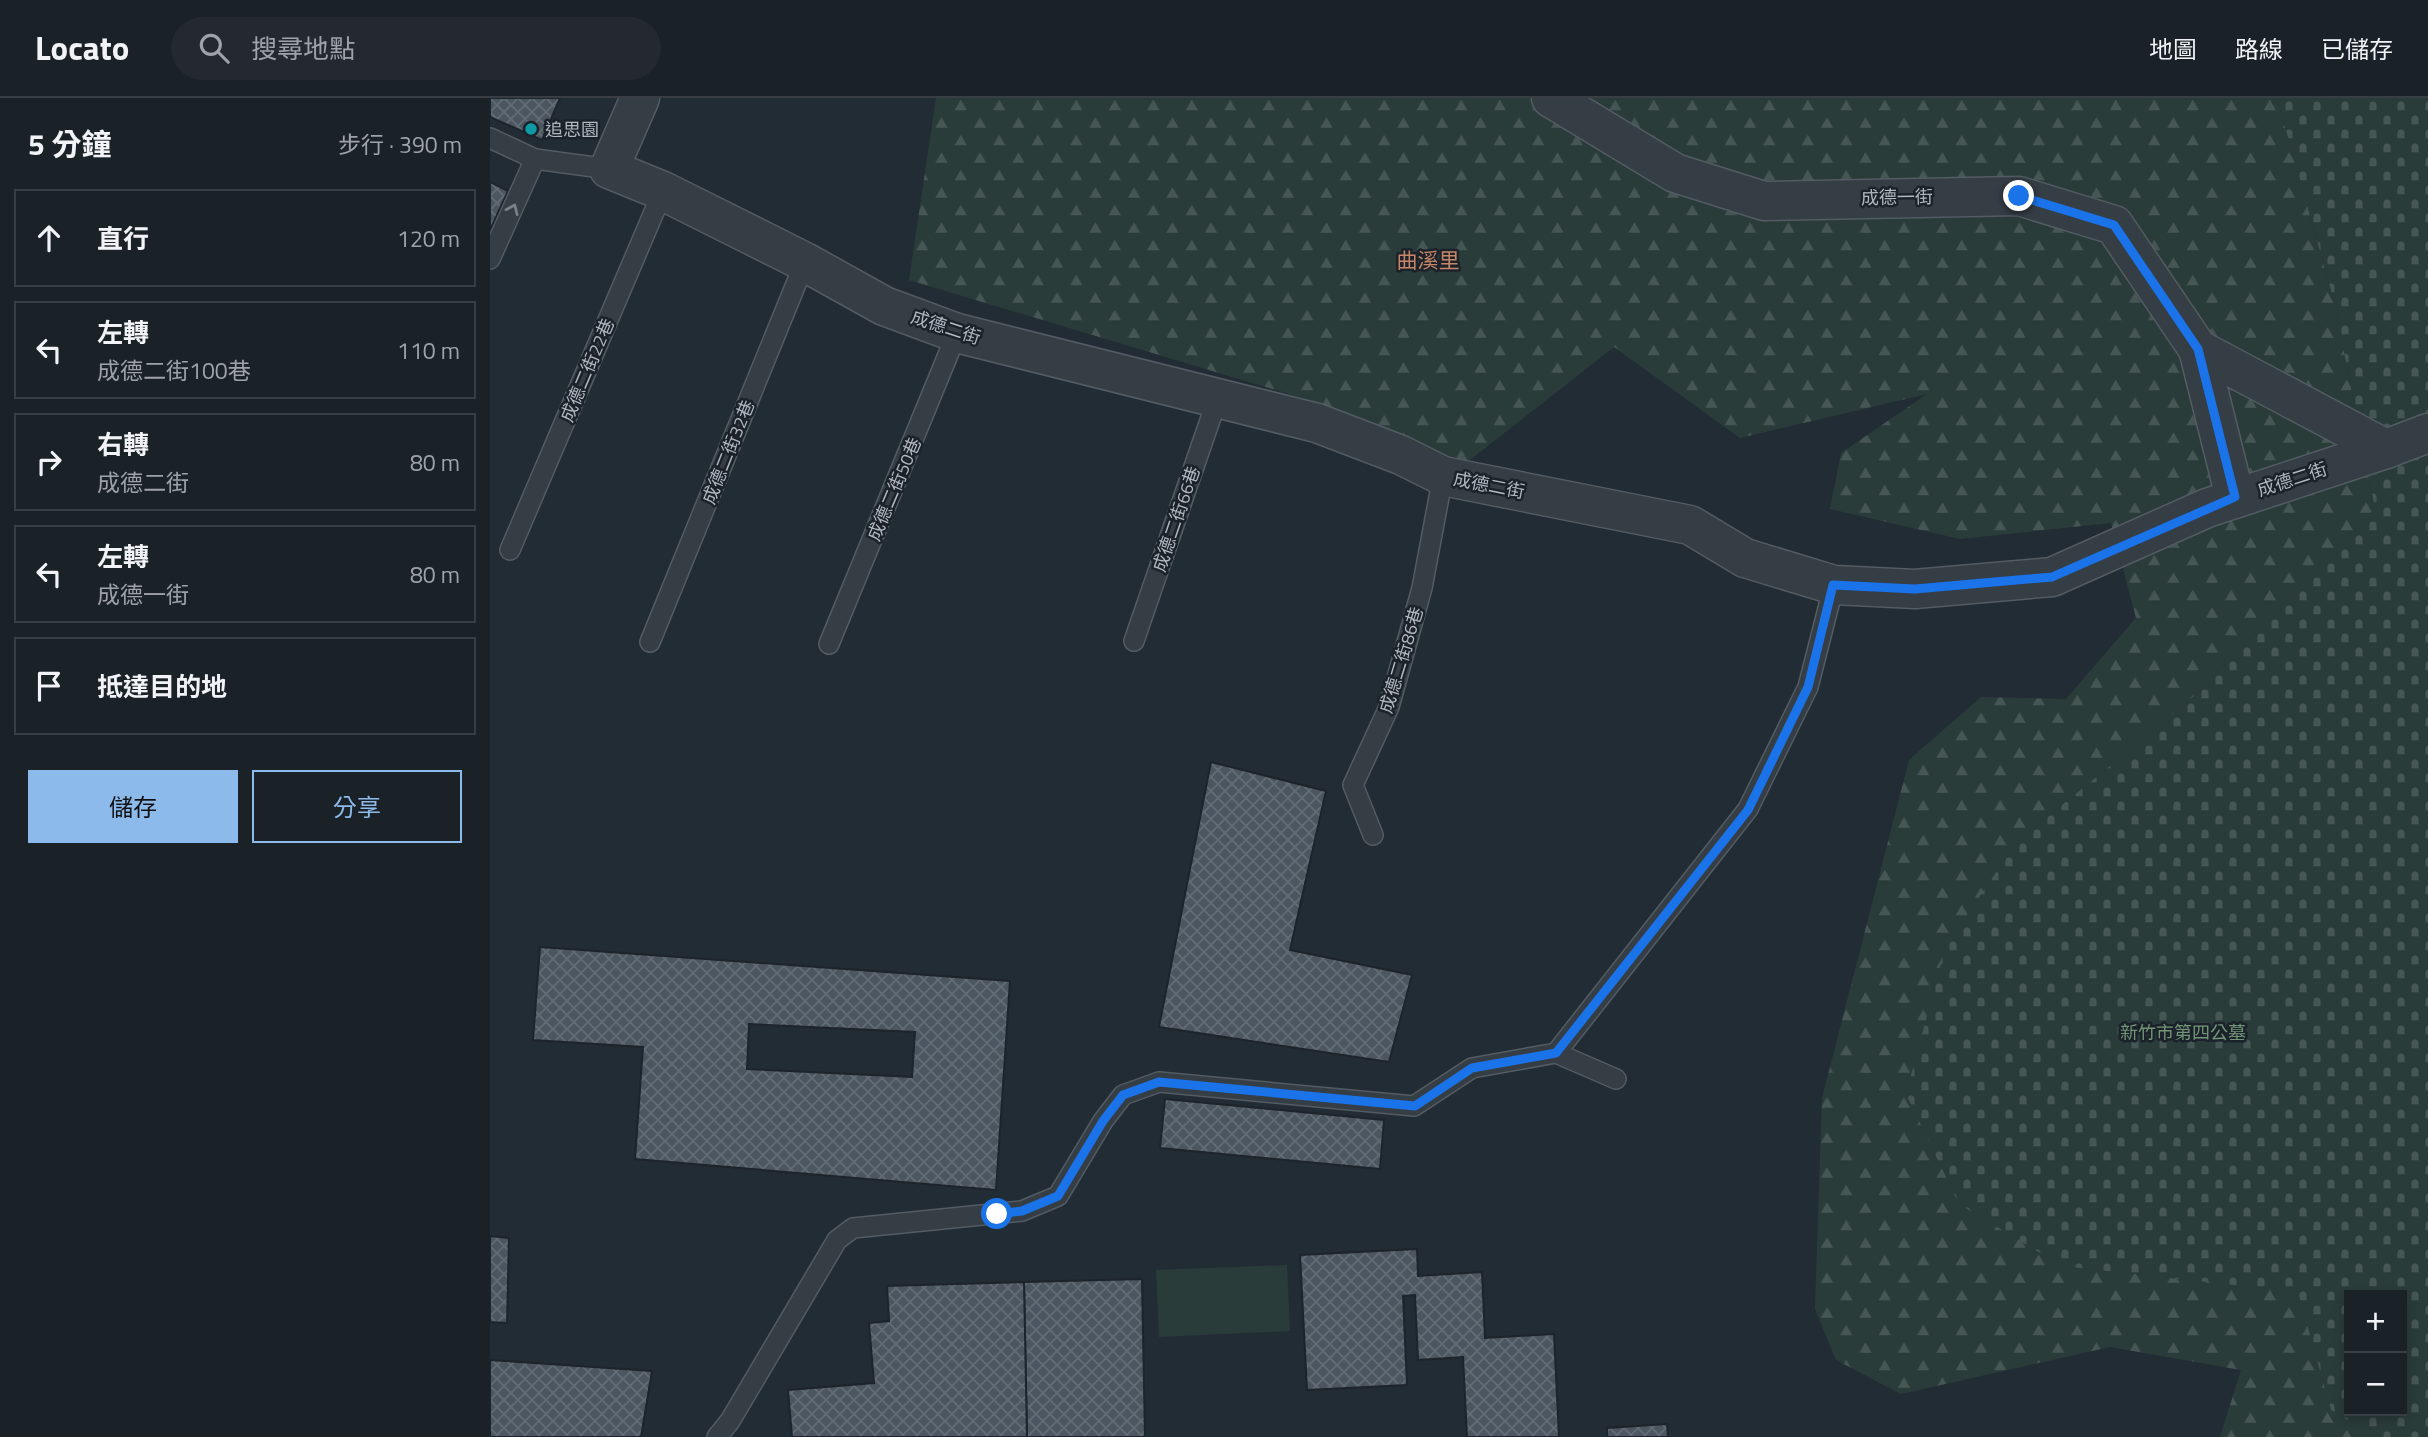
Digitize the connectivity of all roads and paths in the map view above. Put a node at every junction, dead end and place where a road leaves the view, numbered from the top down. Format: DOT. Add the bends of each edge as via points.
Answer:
graph roads {
  1 [pos="640,98"];
  2 [pos="1551,98"];
  3 [pos="490,138"];
  4 [pos="535,159"];
  5 [pos="609,169"];
  6 [pos="663,191"];
  7 [pos="490,259"];
  8 [pos="805,262"];
  9 [pos="957,333"];
  10 [pos="2198,349"];
  11 [pos="1218,397"];
  12 [pos="2428,433"];
  13 [pos="2386,449"];
  14 [pos="1443,476"];
  15 [pos="2235,497"];
  16 [pos="510,550"];
  17 [pos="1833,585"];
  18 [pos="1134,641"];
  19 [pos="650,642"];
  20 [pos="829,643"];
  21 [pos="1373,835"];
  22 [pos="1556,1053"];
  23 [pos="1616,1079"];
  24 [pos="717,1437"];
  1 -- 5 [label="street"];
  2 -- 10 [label="street, 成德一街" via="1675,173 1764,201 2019,196 2114,225"];
  3 -- 4 [label="lane, 成德二街"];
  4 -- 5 [label="lane, 成德二街"];
  7 -- 4 [label="lane, one-way"];
  5 -- 6 [label="street, 成德二街"];
  6 -- 8 [label="street, 成德二街"];
  6 -- 16 [label="lane, 成德二街22巷"];
  8 -- 9 [label="street, 成德二街" via="884,306"];
  8 -- 19 [label="lane, 成德二街32巷"];
  9 -- 11 [label="street, 成德二街"];
  9 -- 20 [label="lane, 成德二街50巷"];
  10 -- 13 [label="street, 成德一街"];
  10 -- 15 [label="street, 成德一街"];
  11 -- 14 [label="street, 成德二街" via="1317,423"];
  11 -- 18 [label="lane, 成德二街66巷"];
  12 -- 13 [label="street"];
  13 -- 15 [label="street, 成德二街"];
  14 -- 17 [label="street, 成德二街" via="1690,525 1745,558"];
  14 -- 21 [label="lane, 成德二街86巷" via="1422,588 1389,707 1353,785"];
  15 -- 17 [label="street, 成德二街" via="2052,577 1915,589"];
  17 -- 22 [label="lane" via="1808,687 1748,810"];
  22 -- 23 [label="lane"];
  22 -- 24 [label="lane" via="1472,1068 1415,1106 1159,1082 1123,1095 1058,1196 1022,1211 853,1228 837,1240"];
}
